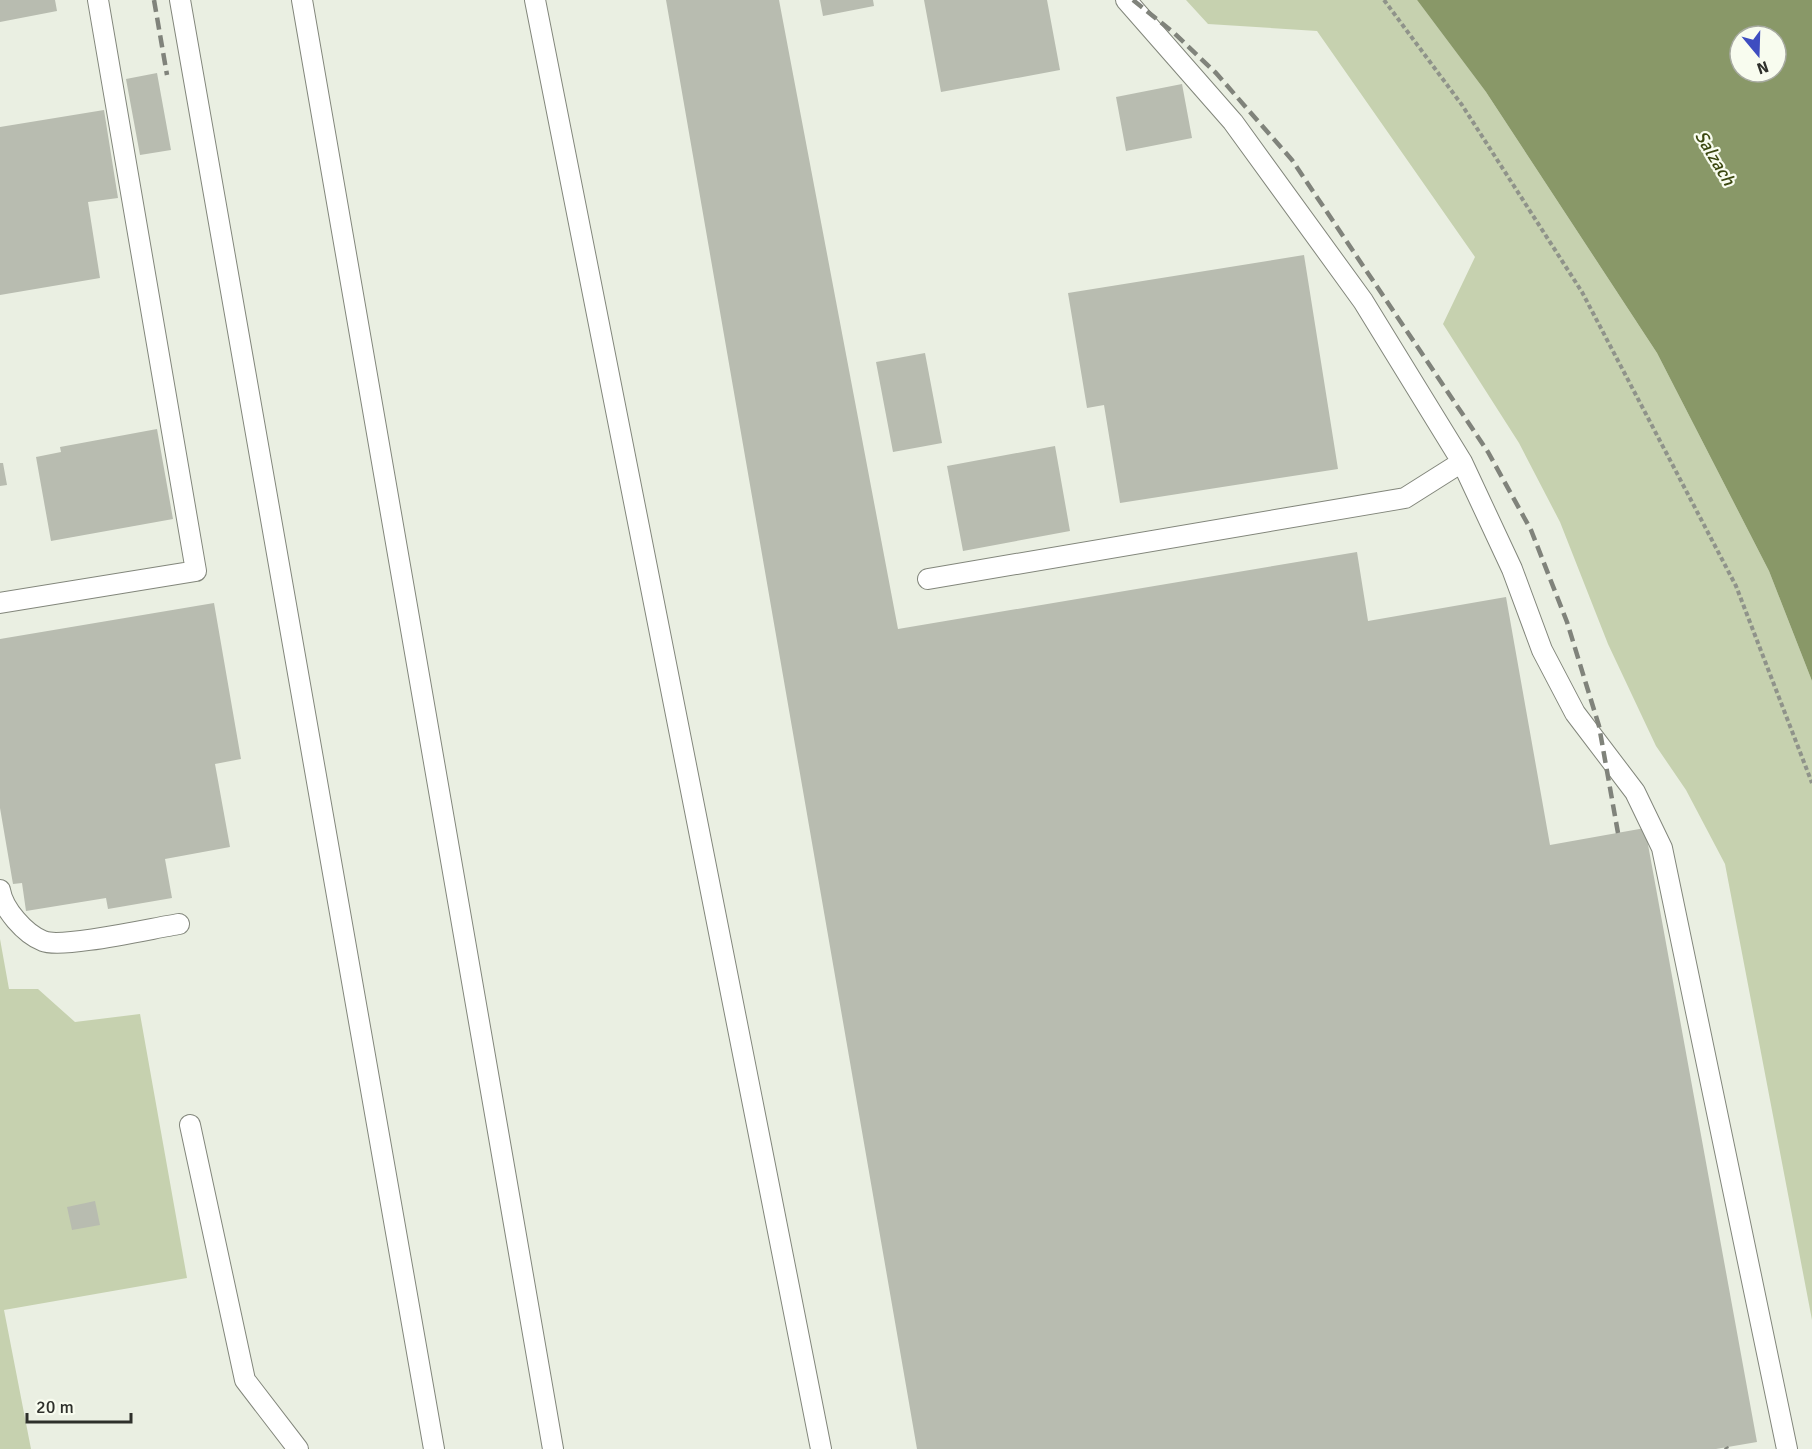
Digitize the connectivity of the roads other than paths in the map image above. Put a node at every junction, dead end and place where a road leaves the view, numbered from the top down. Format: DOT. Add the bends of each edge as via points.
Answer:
graph roads {
  1 [pos="98,0"];
  2 [pos="180,0"];
  3 [pos="302,0"];
  4 [pos="536,0"];
  5 [pos="1126,0"];
  6 [pos="1462,462"];
  7 [pos="928,579"];
  8 [pos="0,603"];
  9 [pos="0,890"];
  10 [pos="179,924"];
  11 [pos="190,1125"];
  12 [pos="298,1449"];
  13 [pos="434,1449"];
  14 [pos="553,1449"];
  15 [pos="820,1449"];
  16 [pos="1787,1449"];
  1 -- 8 [label="lane" via="196,571"];
  2 -- 13 [label="lane"];
  3 -- 14 [label="lane"];
  4 -- 15 [label="lane"];
  5 -- 6 [label="lane" via="1233,122 1363,301"];
  6 -- 7 [label="lane" via="1405,498"];
  6 -- 16 [label="lane" via="1512,568 1542,650 1575,713 1635,792 1662,848"];
  9 -- 10 [label="lane" via="18,924 43,941 64,943"];
  11 -- 12 [label="lane" via="245,1380"];
}
